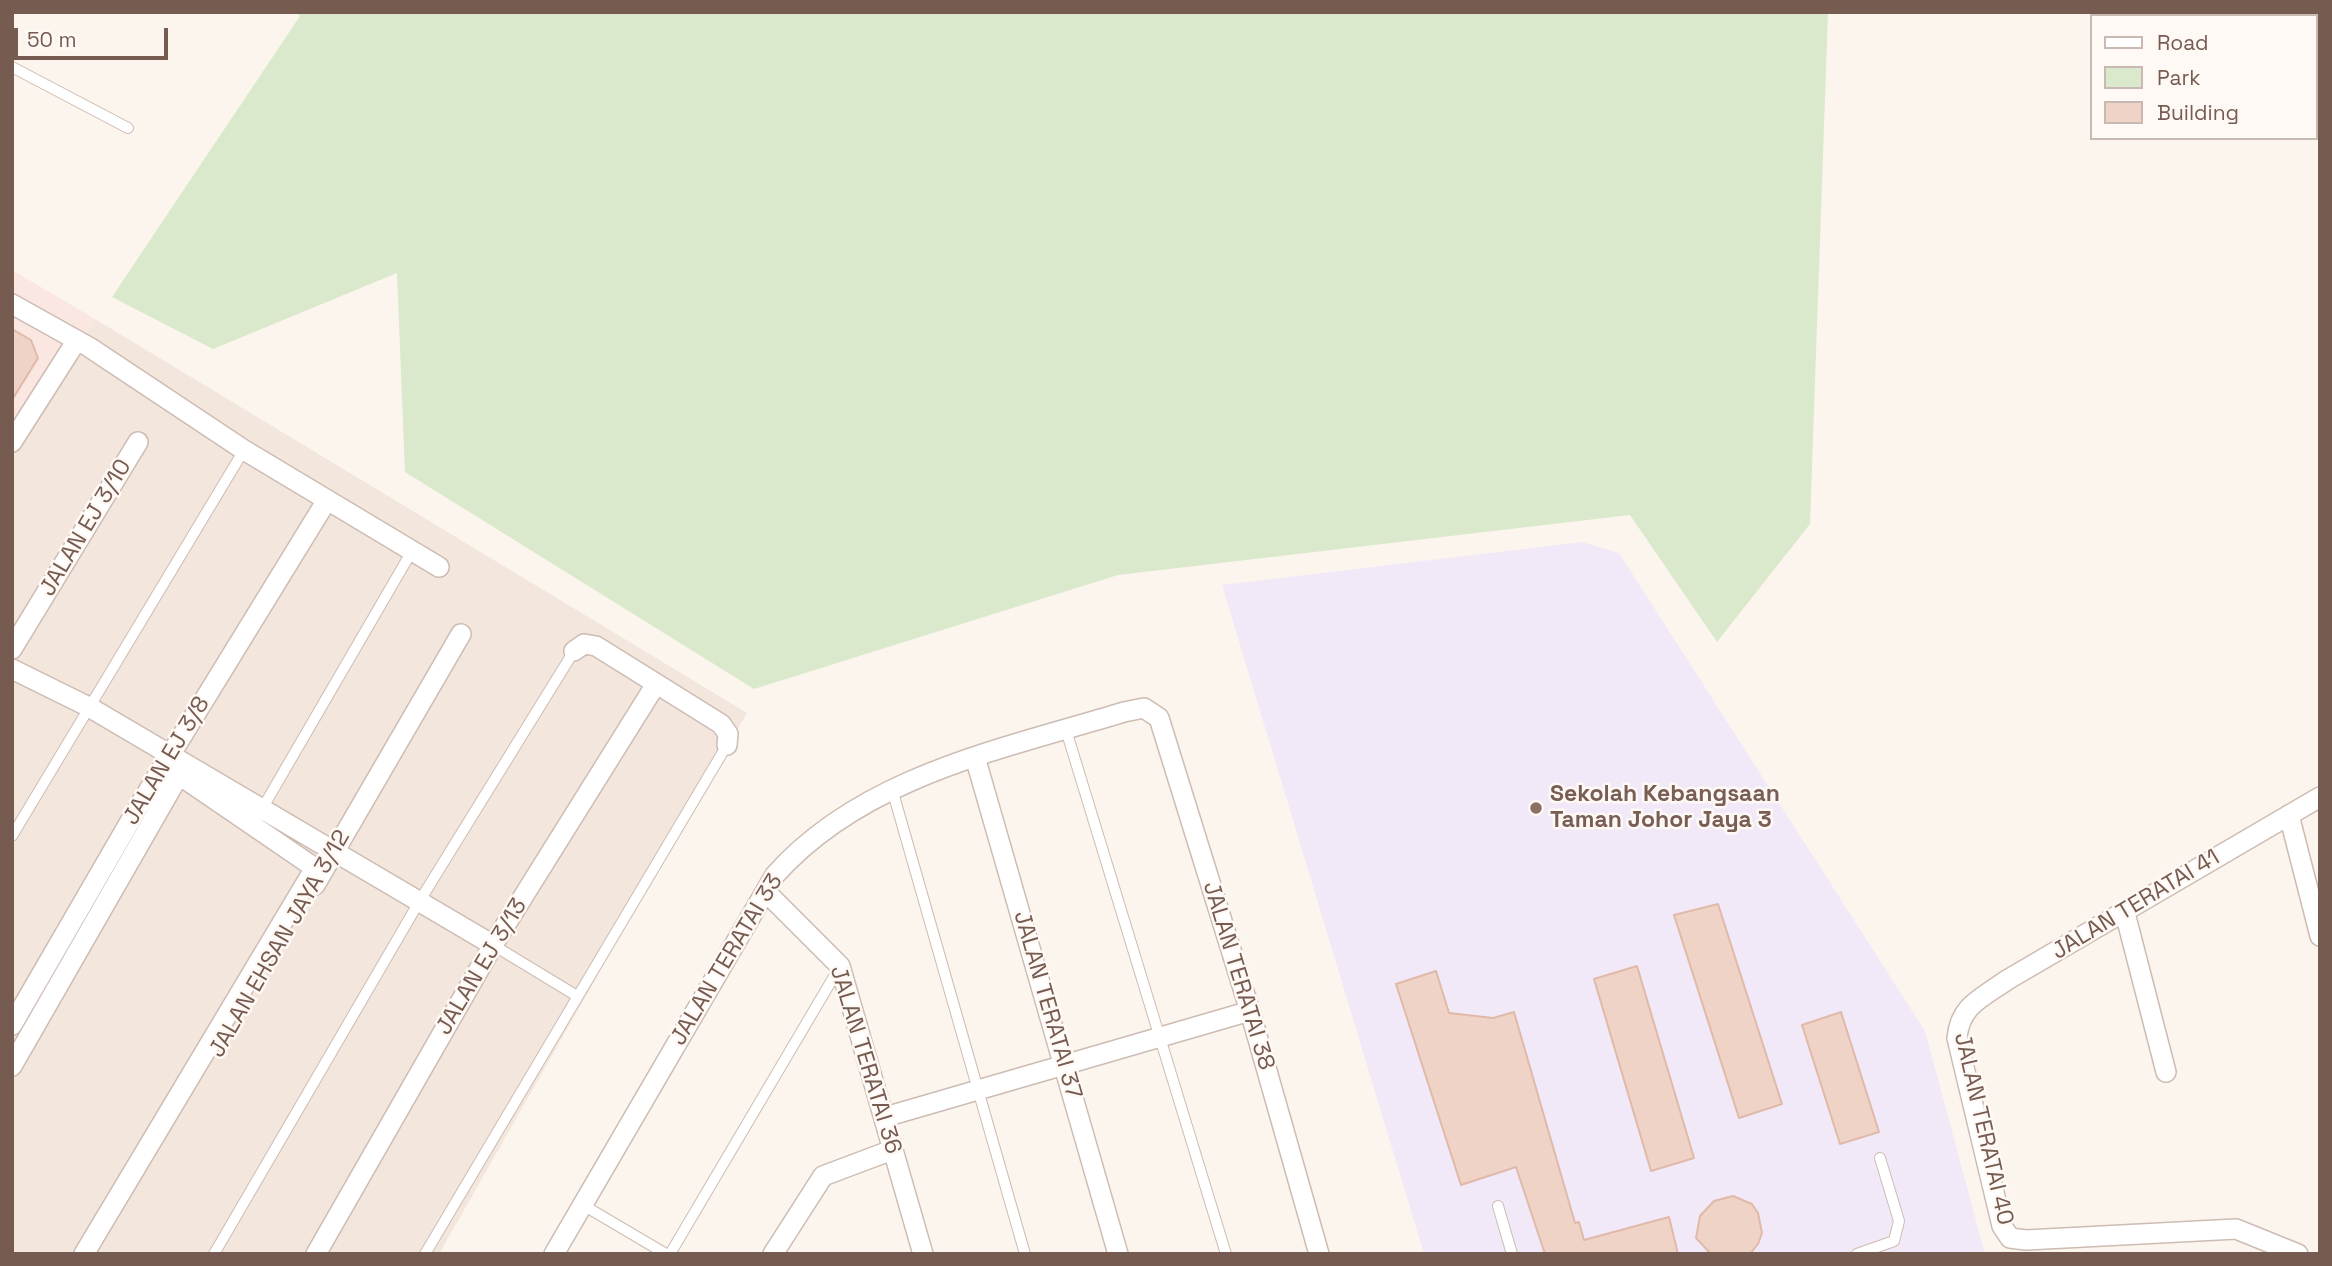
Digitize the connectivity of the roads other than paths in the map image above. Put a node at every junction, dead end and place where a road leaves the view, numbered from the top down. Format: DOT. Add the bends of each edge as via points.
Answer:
graph roads {
  1 [pos="12,67"];
  2 [pos="128,128"];
  3 [pos="12,304"];
  4 [pos="77,340"];
  5 [pos="12,442"];
  6 [pos="138,442"];
  7 [pos="244,450"];
  8 [pos="327,500"];
  9 [pos="412,551"];
  10 [pos="439,567"];
  11 [pos="461,634"];
  12 [pos="12,649"];
  13 [pos="575,651"];
  14 [pos="12,669"];
  15 [pos="656,684"];
  16 [pos="89,707"];
  17 [pos="1144,708"];
  18 [pos="1066,730"];
  19 [pos="727,745"];
  20 [pos="170,755"];
  21 [pos="975,757"];
  22 [pos="892,789"];
  23 [pos="2320,797"];
  24 [pos="262,809"];
  25 [pos="2289,815"];
  26 [pos="12,836"];
  27 [pos="334,852"];
  28 [pos="766,892"];
  29 [pos="2316,901"];
  30 [pos="419,902"];
  31 [pos="2125,913"];
  32 [pos="2320,936"];
  33 [pos="493,945"];
  34 [pos="840,967"];
  35 [pos="577,996"];
  36 [pos="1250,1011"];
  37 [pos="1958,1020"];
  38 [pos="12,1024"];
  39 [pos="1160,1037"];
  40 [pos="1064,1065"];
  41 [pos="12,1066"];
  42 [pos="2166,1072"];
  43 [pos="978,1090"];
  44 [pos="885,1117"];
  45 [pos="892,1150"];
  46 [pos="1880,1158"];
  47 [pos="583,1206"];
  48 [pos="1498,1206"];
  49 [pos="2010,1246"];
  50 [pos="83,1254"];
  51 [pos="97,1254"];
  52 [pos="214,1254"];
  53 [pos="316,1254"];
  54 [pos="425,1254"];
  55 [pos="554,1254"];
  56 [pos="668,1254"];
  57 [pos="773,1254"];
  58 [pos="923,1254"];
  59 [pos="1025,1254"];
  60 [pos="1118,1254"];
  61 [pos="1226,1254"];
  62 [pos="1319,1254"];
  63 [pos="1512,1254"];
  64 [pos="1857,1254"];
  65 [pos="2298,1254"];
  1 -- 2 [label="lane"];
  3 -- 4 [label="street"];
  4 -- 5 [label="street"];
  4 -- 7 [label="street"];
  6 -- 12 [label="street, JALAN EJ 3/10"];
  7 -- 8 [label="street"];
  7 -- 16 [label="lane"];
  8 -- 9 [label="street"];
  8 -- 20 [label="street, JALAN EJ 3/8"];
  9 -- 10 [label="street"];
  9 -- 24 [label="lane"];
  11 -- 27 [label="street, JALAN EHSAN JAYA 3/12"];
  13 -- 15 [label="street" via="590,643"];
  13 -- 30 [label="lane"];
  14 -- 16 [label="street"];
  15 -- 19 [label="street" via="721,724 728,734"];
  15 -- 33 [label="street, JALAN EJ 3/13"];
  16 -- 20 [label="street"];
  16 -- 26 [label="lane"];
  17 -- 18 [label="street, JALAN TERATAI 33"];
  17 -- 36 [label="street, JALAN TERATAI 38" via="1159,718"];
  18 -- 21 [label="street, JALAN TERATAI 33"];
  18 -- 39 [label="lane"];
  19 -- 35 [label="lane"];
  20 -- 24 [label="street"];
  20 -- 38 [label="street, JALAN EJ 3/8"];
  21 -- 22 [label="street, JALAN TERATAI 33"];
  21 -- 40 [label="street, JALAN TERATAI 37"];
  22 -- 28 [label="street, JALAN TERATAI 33" via="816,837 787,862"];
  22 -- 43 [label="lane"];
  23 -- 25 [label="street, JALAN TERATAI 41"];
  24 -- 27 [label="street"];
  25 -- 29 [label="street"];
  25 -- 31 [label="street, JALAN TERATAI 41"];
  27 -- 30 [label="street"];
  27 -- 51 [label="street, JALAN EHSAN JAYA 3/12"];
  28 -- 34 [label="street, JALAN TERATAI 36"];
  28 -- 47 [label="street, JALAN TERATAI 33"];
  29 -- 32 [label="street"];
  30 -- 33 [label="street"];
  30 -- 52 [label="lane"];
  31 -- 37 [label="street, JALAN TERATAI 41" via="2007,980"];
  31 -- 42 [label="street"];
  33 -- 35 [label="lane"];
  33 -- 53 [label="street, JALAN EJ 3/13"];
  34 -- 44 [label="street, JALAN TERATAI 36"];
  34 -- 56 [label="lane"];
  35 -- 54 [label="lane"];
  36 -- 39 [label="street"];
  36 -- 62 [label="street, JALAN TERATAI 38"];
  37 -- 49 [label="street, JALAN TERATAI 40" via="1957,1038"];
  39 -- 40 [label="street"];
  39 -- 61 [label="lane"];
  40 -- 43 [label="street"];
  40 -- 60 [label="street, JALAN TERATAI 37"];
  41 -- 50 [label="street" via="179,775 315,868"];
  43 -- 44 [label="street"];
  43 -- 59 [label="lane"];
  44 -- 45 [label="street, JALAN TERATAI 36"];
  45 -- 57 [label="street" via="822,1177"];
  45 -- 58 [label="street, JALAN TERATAI 36"];
  46 -- 64 [label="lane" via="1899,1221 1894,1241"];
  47 -- 55 [label="street, JALAN TERATAI 33"];
  47 -- 56 [label="lane"];
  48 -- 63 [label="lane"];
  49 -- 65 [label="street" via="2026,1240 2236,1229"];
}
